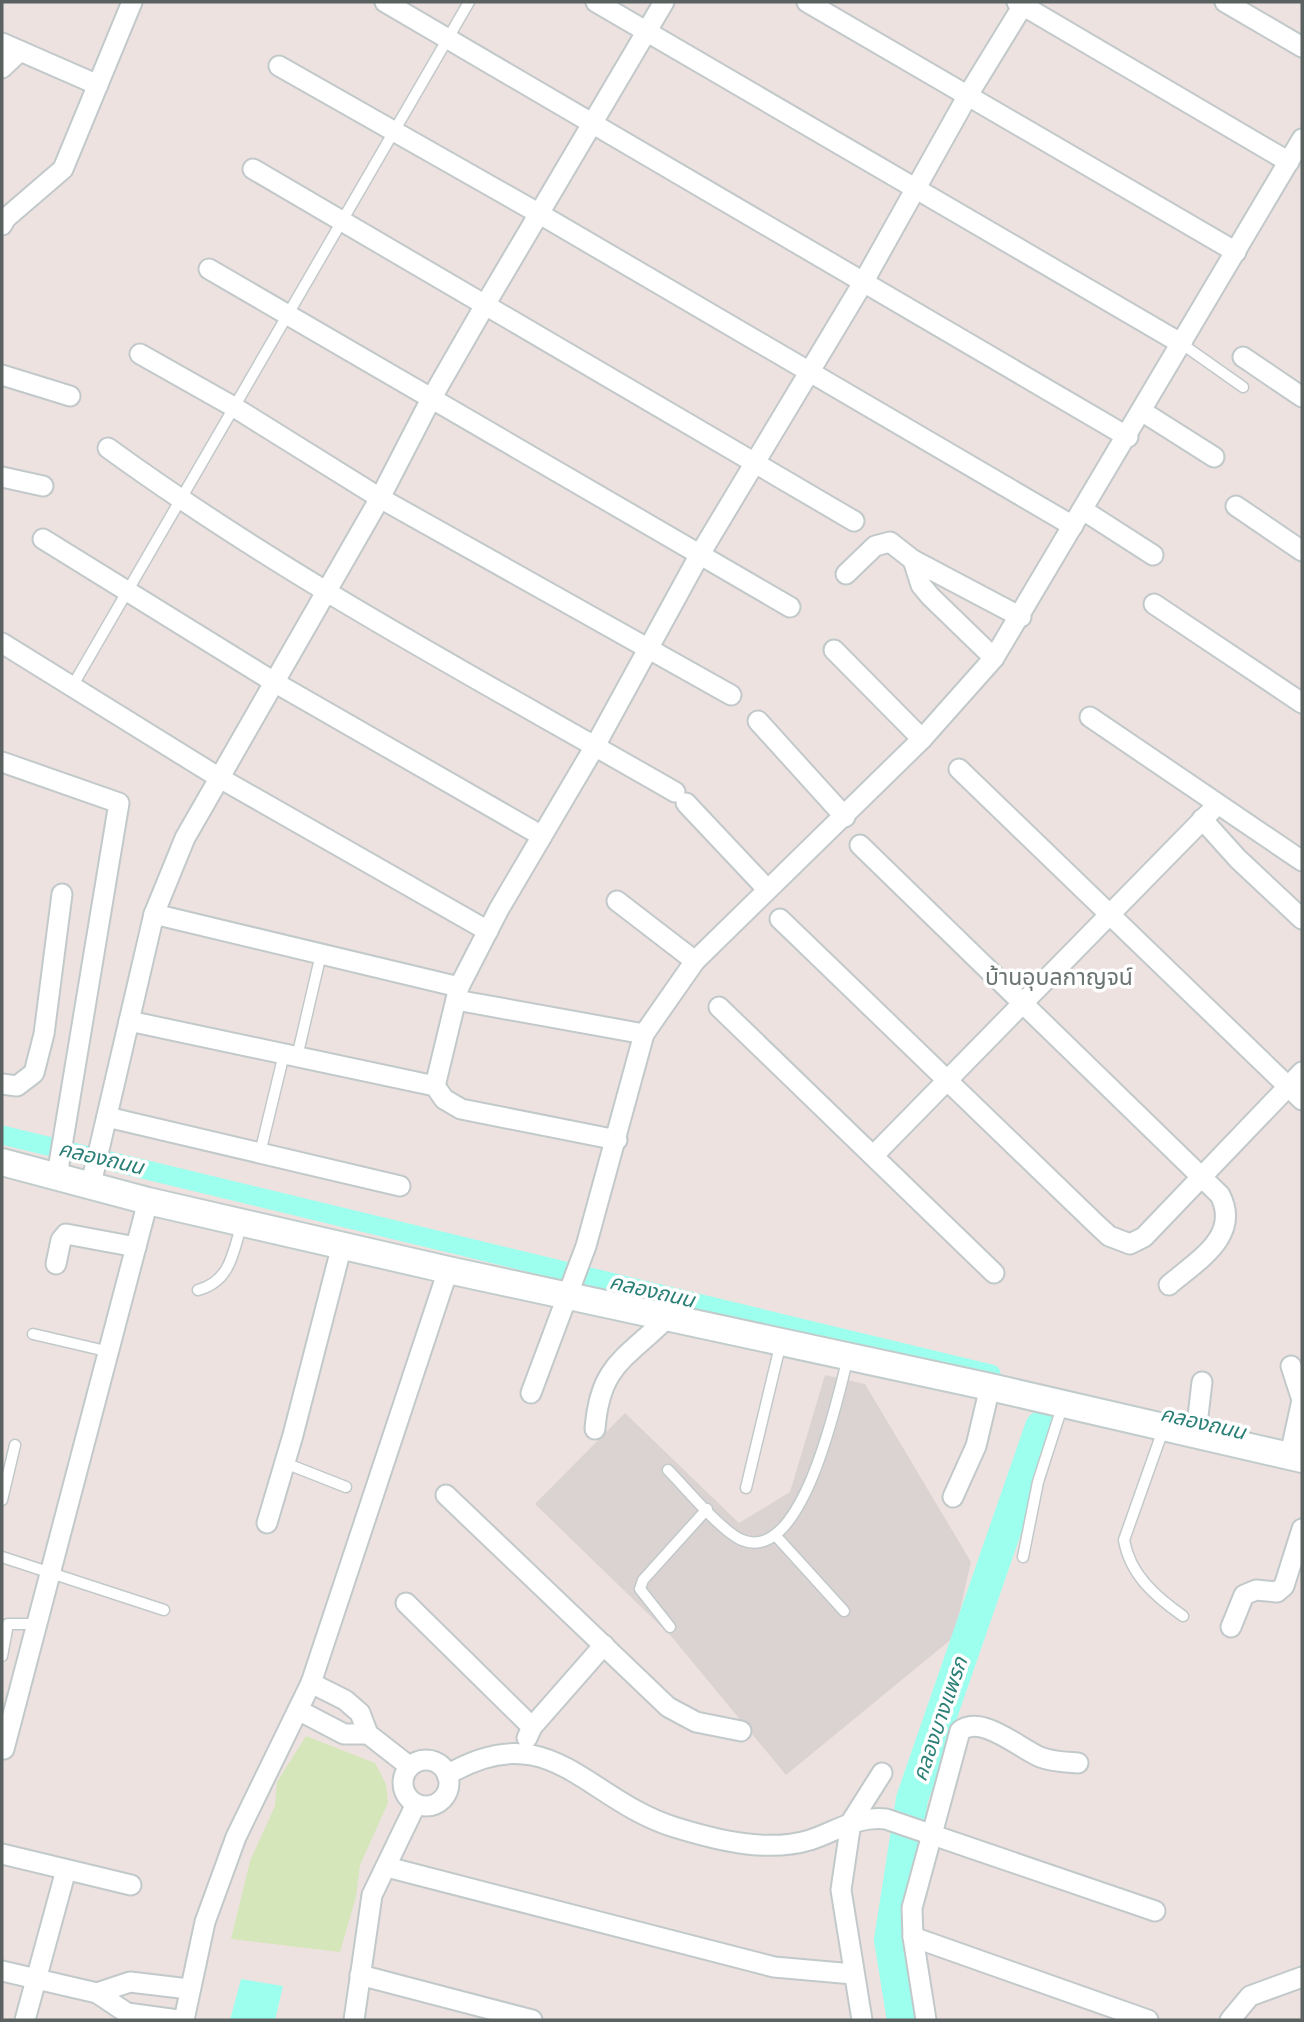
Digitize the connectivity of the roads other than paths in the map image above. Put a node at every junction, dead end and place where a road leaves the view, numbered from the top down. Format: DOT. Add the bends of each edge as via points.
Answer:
graph roads {
  1 [pos="132,2"];
  2 [pos="385,2"];
  3 [pos="469,2"];
  4 [pos="596,2"];
  5 [pos="664,2"];
  6 [pos="807,2"];
  7 [pos="1225,2"];
  8 [pos="1021,3"];
  9 [pos="647,32"];
  10 [pos="448,39"];
  11 [pos="2,43"];
  12 [pos="1302,47"];
  13 [pos="20,51"];
  14 [pos="279,66"];
  15 [pos="2,68"];
  16 [pos="98,85"];
  17 [pos="968,96"];
  18 [pos="594,122"];
  19 [pos="393,132"];
  20 [pos="1302,139"];
  21 [pos="1289,162"];
  22 [pos="253,169"];
  23 [pos="915,188"];
  24 [pos="538,213"];
  25 [pos="3,220"];
  26 [pos="342,222"];
  27 [pos="1236,252"];
  28 [pos="209,269"];
  29 [pos="864,281"];
  30 [pos="485,305"];
  31 [pos="287,315"];
  32 [pos="1182,344"];
  33 [pos="140,354"];
  34 [pos="1243,357"];
  35 [pos="809,373"];
  36 [pos="2,375"];
  37 [pos="1243,387"];
  38 [pos="71,396"];
  39 [pos="1302,397"];
  40 [pos="431,399"];
  41 [pos="234,407"];
  42 [pos="1143,412"];
  43 [pos="1128,437"];
  44 [pos="108,448"];
  45 [pos="1214,457"];
  46 [pos="753,464"];
  47 [pos="2,477"];
  48 [pos="43,486"];
  49 [pos="380,498"];
  50 [pos="180,500"];
  51 [pos="1236,506"];
  52 [pos="1078,518"];
  53 [pos="854,521"];
  54 [pos="43,539"];
  55 [pos="1302,551"];
  56 [pos="700,554"];
  57 [pos="1153,555"];
  58 [pos="913,559"];
  59 [pos="846,574"];
  60 [pos="128,590"];
  61 [pos="326,592"];
  62 [pos="1154,604"];
  63 [pos="790,607"];
  64 [pos="1021,617"];
  65 [pos="2,643"];
  66 [pos="647,648"];
  67 [pos="834,650"];
  68 [pos="994,659"];
  69 [pos="274,682"];
  70 [pos="72,685"];
  71 [pos="731,695"];
  72 [pos="1302,703"];
  73 [pos="1090,717"];
  74 [pos="758,721"];
  75 [pos="922,740"];
  76 [pos="595,746"];
  77 [pos="2,762"];
  78 [pos="959,769"];
  79 [pos="218,777"];
  80 [pos="1217,805"];
  81 [pos="845,817"];
  82 [pos="1202,819"];
  83 [pos="542,836"];
  84 [pos="860,845"];
  85 [pos="1302,861"];
  86 [pos="767,889"];
  87 [pos="62,894"];
  88 [pos="617,901"];
  89 [pos="1110,912"];
  90 [pos="154,914"];
  91 [pos="780,919"];
  92 [pos="1302,919"];
  93 [pos="488,932"];
  94 [pos="321,954"];
  95 [pos="695,961"];
  96 [pos="458,994"];
  97 [pos="1022,1005"];
  98 [pos="719,1007"];
  99 [pos="129,1021"];
  100 [pos="644,1034"];
  101 [pos="291,1055"];
  102 [pos="1302,1072"];
  103 [pos="948,1080"];
  104 [pos="2,1084"];
  105 [pos="435,1086"];
  106 [pos="1295,1093"];
  107 [pos="106,1122"];
  108 [pos="617,1140"];
  109 [pos="260,1153"];
  110 [pos="874,1155"];
  111 [pos="2,1162"];
  112 [pos="57,1175"];
  113 [pos="1200,1175"];
  114 [pos="92,1178"];
  115 [pos="400,1186"];
  116 [pos="148,1201"];
  117 [pos="242,1222"];
  118 [pos="342,1245"];
  119 [pos="136,1247"];
  120 [pos="56,1264"];
  121 [pos="448,1270"];
  122 [pos="994,1273"];
  123 [pos="1169,1285"];
  124 [pos="571,1288"];
  125 [pos="198,1290"];
  126 [pos="668,1317"];
  127 [pos="33,1334"];
  128 [pos="782,1341"];
  129 [pos="110,1352"];
  130 [pos="848,1356"];
  131 [pos="1291,1367"];
  132 [pos="990,1387"];
  133 [pos="1203,1389"];
  134 [pos="531,1394"];
  135 [pos="1063,1403"];
  136 [pos="1164,1426"];
  137 [pos="595,1429"];
  138 [pos="1197,1429"];
  139 [pos="15,1446"];
  140 [pos="1295,1453"];
  141 [pos="285,1463"];
  142 [pos="668,1470"];
  143 [pos="346,1487"];
  144 [pos="746,1488"];
  145 [pos="446,1495"];
  146 [pos="953,1497"];
  147 [pos="2,1500"];
  148 [pos="707,1509"];
  149 [pos="267,1523"];
  150 [pos="1302,1529"];
  151 [pos="776,1536"];
  152 [pos="2,1557"];
  153 [pos="1023,1557"];
  154 [pos="52,1576"];
  155 [pos="406,1603"];
  156 [pos="164,1610"];
  157 [pos="844,1611"];
  158 [pos="1183,1616"];
  159 [pos="39,1625"];
  160 [pos="670,1627"];
  161 [pos="1231,1627"];
  162 [pos="604,1645"];
  163 [pos="2,1656"];
  164 [pos="310,1683"];
  165 [pos="298,1710"];
  166 [pos="532,1727"];
  167 [pos="741,1731"];
  168 [pos="368,1734"];
  169 [pos="4,1749"];
  170 [pos="522,1752"];
  171 [pos="1079,1763"];
  172 [pos="410,1766"];
  173 [pos="882,1773"];
  174 [pos="447,1775"];
  175 [pos="416,1804"];
  176 [pos="851,1822"];
  177 [pos="926,1833"];
  178 [pos="2,1854"];
  179 [pos="387,1867"];
  180 [pos="66,1871"];
  181 [pos="131,1885"];
  182 [pos="1155,1911"];
  183 [pos="913,1937"];
  184 [pos="2,1971"];
  185 [pos="853,1974"];
  186 [pos="360,1975"];
  187 [pos="1302,1977"];
  188 [pos="38,1979"];
  189 [pos="189,1989"];
  190 [pos="97,1993"];
  191 [pos="25,2020"];
  192 [pos="178,2020"];
  193 [pos="184,2020"];
  194 [pos="354,2020"];
  195 [pos="532,2020"];
  196 [pos="862,2020"];
  197 [pos="926,2020"];
  198 [pos="1148,2020"];
  199 [pos="1230,2020"];
  1 -- 16 [label="street"];
  2 -- 10 [label="street"];
  3 -- 10 [label="lane"];
  4 -- 9 [label="street"];
  5 -- 9 [label="street"];
  6 -- 17 [label="street"];
  7 -- 12 [label="street"];
  8 -- 17 [label="street"];
  8 -- 21 [label="street"];
  9 -- 18 [label="street"];
  9 -- 23 [label="street"];
  10 -- 18 [label="street"];
  10 -- 19 [label="lane"];
  11 -- 13 [label="street"];
  13 -- 15 [label="street"];
  13 -- 16 [label="street"];
  14 -- 19 [label="street"];
  16 -- 25 [label="street" via="63,169"];
  17 -- 23 [label="street"];
  17 -- 27 [label="street"];
  18 -- 24 [label="street"];
  18 -- 29 [label="street"];
  19 -- 24 [label="street"];
  19 -- 26 [label="lane"];
  20 -- 21 [label="street"];
  21 -- 27 [label="street"];
  22 -- 26 [label="street"];
  23 -- 29 [label="street"];
  23 -- 32 [label="street"];
  24 -- 30 [label="street"];
  24 -- 35 [label="street"];
  26 -- 30 [label="street"];
  26 -- 31 [label="lane"];
  27 -- 32 [label="street"];
  28 -- 31 [label="street"];
  29 -- 35 [label="street"];
  29 -- 43 [label="street"];
  30 -- 40 [label="street"];
  30 -- 46 [label="street"];
  31 -- 40 [label="street"];
  31 -- 41 [label="lane"];
  32 -- 37 [label="lane"];
  32 -- 42 [label="street"];
  33 -- 41 [label="street"];
  34 -- 39 [label="street"];
  35 -- 46 [label="street"];
  35 -- 52 [label="street"];
  36 -- 38 [label="street"];
  40 -- 49 [label="street"];
  40 -- 56 [label="street"];
  41 -- 49 [label="street"];
  41 -- 50 [label="lane"];
  42 -- 43 [label="street"];
  42 -- 45 [label="street"];
  43 -- 52 [label="street"];
  44 -- 50 [label="street"];
  46 -- 53 [label="street"];
  46 -- 56 [label="street"];
  47 -- 48 [label="street"];
  49 -- 61 [label="street"];
  49 -- 66 [label="street"];
  50 -- 60 [label="lane"];
  50 -- 61 [label="street"];
  51 -- 55 [label="street"];
  52 -- 57 [label="street"];
  52 -- 64 [label="street"];
  54 -- 60 [label="street"];
  56 -- 63 [label="street"];
  56 -- 66 [label="street"];
  58 -- 59 [label="street" via="884,542"];
  58 -- 64 [label="street"];
  58 -- 68 [label="street" via="930,596"];
  60 -- 69 [label="street"];
  60 -- 70 [label="lane"];
  61 -- 69 [label="street"];
  61 -- 76 [label="street"];
  62 -- 72 [label="street"];
  64 -- 68 [label="street"];
  65 -- 70 [label="street"];
  66 -- 71 [label="street"];
  66 -- 76 [label="street"];
  67 -- 75 [label="street"];
  68 -- 75 [label="street"];
  69 -- 79 [label="street"];
  69 -- 83 [label="street"];
  70 -- 79 [label="street"];
  73 -- 80 [label="street"];
  74 -- 81 [label="street"];
  75 -- 81 [label="street"];
  76 -- 83 [label="street"];
  76 -- 86 [label="street" via="680,798"];
  77 -- 112 [label="street" via="119,803"];
  78 -- 89 [label="street"];
  79 -- 90 [label="street" via="185,838"];
  79 -- 93 [label="street"];
  80 -- 82 [label="street"];
  80 -- 85 [label="street"];
  81 -- 86 [label="street"];
  82 -- 89 [label="street"];
  82 -- 92 [label="street"];
  83 -- 93 [label="street"];
  84 -- 97 [label="street"];
  86 -- 95 [label="street"];
  87 -- 104 [label="street" via="44,1034 33,1073 18,1086"];
  88 -- 95 [label="street"];
  89 -- 97 [label="street"];
  89 -- 106 [label="street"];
  90 -- 94 [label="street"];
  90 -- 99 [label="street"];
  91 -- 103 [label="street"];
  93 -- 96 [label="street"];
  94 -- 96 [label="street"];
  94 -- 101 [label="lane"];
  95 -- 100 [label="street"];
  96 -- 100 [label="street"];
  96 -- 105 [label="street"];
  97 -- 103 [label="street"];
  97 -- 113 [label="street"];
  98 -- 110 [label="street"];
  99 -- 101 [label="street"];
  99 -- 107 [label="street"];
  100 -- 108 [label="street"];
  101 -- 105 [label="street"];
  101 -- 109 [label="lane"];
  102 -- 106 [label="street"];
  103 -- 110 [label="street"];
  103 -- 113 [label="street" via="1094,1223 1120,1242 1129,1244 1144,1237"];
  105 -- 108 [label="street" via="444,1099 461,1109"];
  106 -- 113 [label="street"];
  107 -- 109 [label="street"];
  107 -- 114 [label="street"];
  108 -- 124 [label="street"];
  109 -- 115 [label="street"];
  110 -- 122 [label="street"];
  111 -- 112 [label="street"];
  112 -- 114 [label="street"];
  113 -- 123 [label="street" via="1220,1195 1228,1219 1224,1233 1210,1250"];
  114 -- 116 [label="street"];
  116 -- 117 [label="street"];
  116 -- 119 [label="street"];
  117 -- 118 [label="street"];
  117 -- 125 [label="lane" via="222,1279"];
  118 -- 121 [label="street"];
  118 -- 141 [label="street"];
  119 -- 120 [label="street" via="66,1234"];
  119 -- 129 [label="street"];
  121 -- 124 [label="street"];
  121 -- 164 [label="street"];
  124 -- 126 [label="street"];
  124 -- 134 [label="street"];
  126 -- 128 [label="street"];
  126 -- 137 [label="street" via="610,1371 601,1389"];
  127 -- 129 [label="lane"];
  128 -- 130 [label="street"];
  128 -- 144 [label="lane"];
  129 -- 154 [label="street"];
  130 -- 132 [label="street"];
  130 -- 151 [label="lane" via="829,1433 808,1486"];
  131 -- 140 [label="street" via="1302,1400"];
  132 -- 135 [label="street"];
  132 -- 146 [label="street" via="975,1446"];
  133 -- 138 [label="street"];
  135 -- 136 [label="street"];
  135 -- 153 [label="lane" via="1038,1482"];
  136 -- 138 [label="street"];
  136 -- 158 [label="lane" via="1124,1540 1126,1553 1148,1588"];
  138 -- 140 [label="street"];
  139 -- 147 [label="lane"];
  141 -- 143 [label="lane"];
  141 -- 149 [label="street"];
  142 -- 148 [label="lane"];
  145 -- 162 [label="street"];
  148 -- 151 [label="lane" via="739,1539 761,1542"];
  148 -- 160 [label="lane" via="640,1589"];
  150 -- 161 [label="street" via="1284,1586 1278,1592 1256,1590 1244,1595"];
  151 -- 157 [label="lane"];
  152 -- 154 [label="lane"];
  154 -- 156 [label="lane"];
  154 -- 159 [label="street"];
  155 -- 166 [label="street"];
  159 -- 163 [label="lane" via="8,1624"];
  159 -- 169 [label="street"];
  162 -- 166 [label="street"];
  162 -- 167 [label="street" via="679,1715"];
  164 -- 165 [label="street"];
  164 -- 168 [label="street" via="360,1713"];
  165 -- 168 [label="street" via="344,1734"];
  165 -- 189 [label="street" via="236,1837 205,1922"];
  166 -- 170 [label="street"];
  168 -- 172 [label="street"];
  170 -- 174 [label="street" via="473,1759"];
  170 -- 176 [label="street" via="571,1769 626,1808 674,1827 737,1843 793,1844"];
  171 -- 177 [label="street" via="1052,1761 986,1729 965,1726"];
  172 -- 174 [label="street" via="435,1762"];
  172 -- 175 [label="street" via="402,1783"];
  173 -- 176 [label="street"];
  174 -- 175 [label="street" via="442,1800 434,1805"];
  175 -- 179 [label="street"];
  176 -- 177 [label="street" via="873,1817"];
  176 -- 185 [label="street" via="841,1898"];
  177 -- 182 [label="street"];
  177 -- 183 [label="street"];
  178 -- 180 [label="street"];
  179 -- 185 [label="street" via="774,1967"];
  179 -- 186 [label="street" via="372,1895"];
  180 -- 181 [label="street"];
  180 -- 188 [label="street"];
  183 -- 197 [label="street"];
  183 -- 198 [label="street"];
  184 -- 188 [label="street"];
  185 -- 196 [label="street"];
  186 -- 194 [label="street"];
  186 -- 195 [label="street"];
  187 -- 199 [label="street" via="1250,1996"];
  188 -- 190 [label="street"];
  188 -- 191 [label="street"];
  189 -- 190 [label="street" via="130,1982"];
  189 -- 193 [label="street"];
  190 -- 192 [label="street" via="127,2013"];
}
